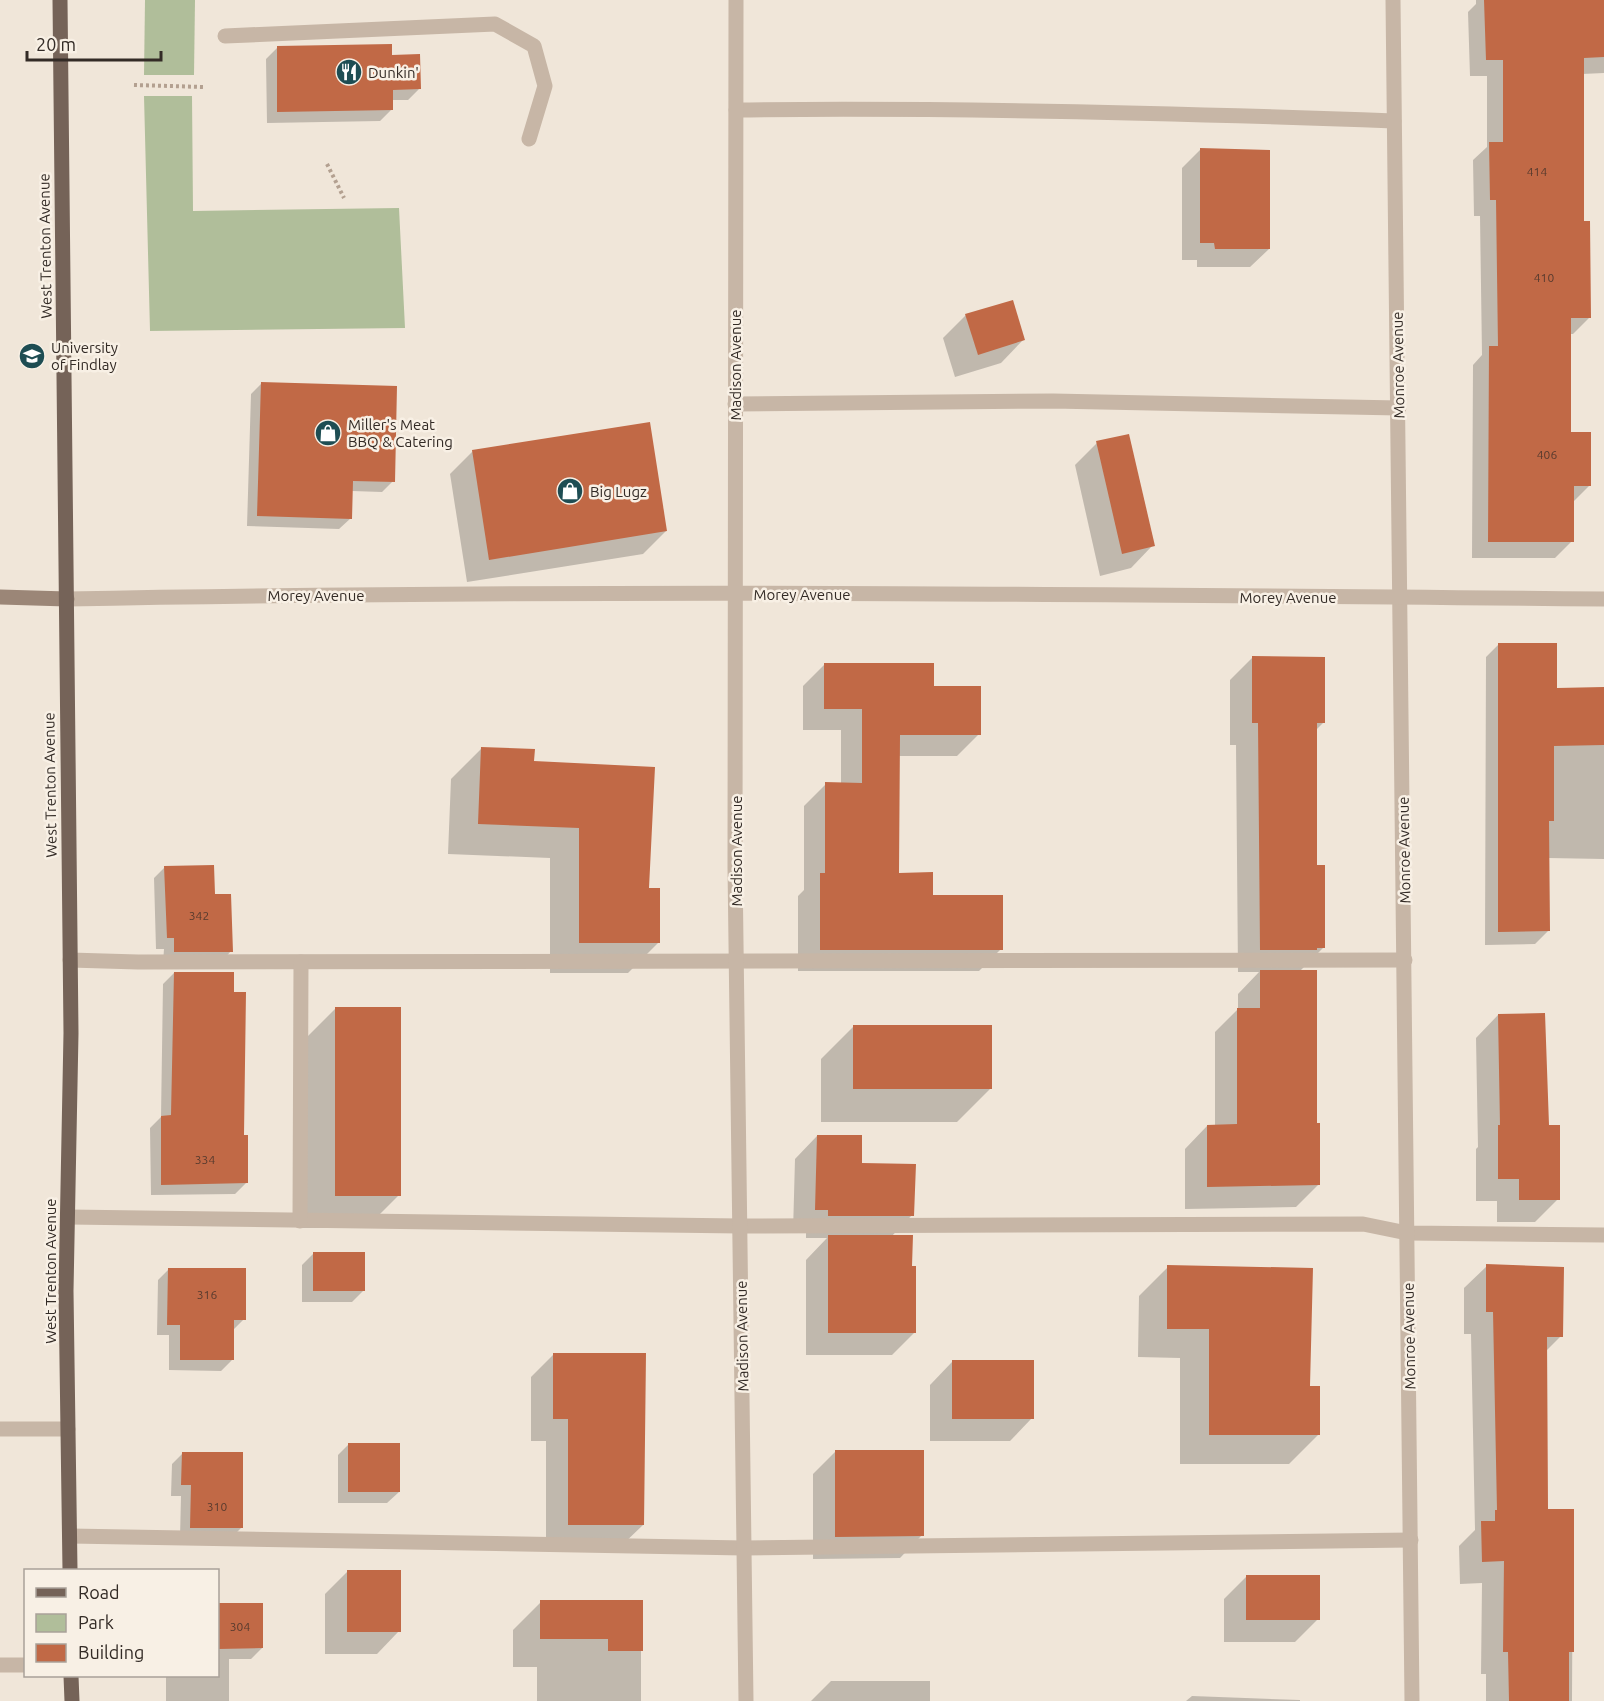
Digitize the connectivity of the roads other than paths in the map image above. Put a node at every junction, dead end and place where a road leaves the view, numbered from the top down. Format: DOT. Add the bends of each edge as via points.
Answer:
graph roads {
  1 [pos="60,0"];
  2 [pos="736,0"];
  3 [pos="1393,0"];
  4 [pos="225,36"];
  5 [pos="736,110"];
  6 [pos="1394,121"];
  7 [pos="528,139"];
  8 [pos="735,404"];
  9 [pos="1399,408"];
  10 [pos="735,594"];
  11 [pos="0,597"];
  12 [pos="1401,597"];
  13 [pos="67,599"];
  14 [pos="1604,599"];
  15 [pos="70,960"];
  16 [pos="1405,960"];
  17 [pos="301,962"];
  18 [pos="737,962"];
  19 [pos="68,1217"];
  20 [pos="300,1221"];
  21 [pos="741,1226"];
  22 [pos="1407,1233"];
  23 [pos="1604,1236"];
  24 [pos="0,1428"];
  25 [pos="68,1429"];
  26 [pos="70,1536"];
  27 [pos="1411,1540"];
  28 [pos="744,1548"];
  29 [pos="70,1569"];
  30 [pos="0,1665"];
  31 [pos="24,1665"];
  32 [pos="72,1677"];
  33 [pos="72,1701"];
  34 [pos="746,1701"];
  35 [pos="1412,1701"];
  1 -- 13 [label="main road, West Trenton Avenue"];
  2 -- 5 [label="street, Madison Avenue"];
  3 -- 6 [label="street, Monroe Avenue"];
  4 -- 7 [label="street" via="495,24 534,46 545,86"];
  5 -- 6 [label="street"];
  5 -- 8 [label="street, Madison Avenue"];
  6 -- 9 [label="street, Monroe Avenue"];
  8 -- 9 [label="street" via="1053,401"];
  8 -- 10 [label="street, Madison Avenue"];
  9 -- 12 [label="street, Monroe Avenue"];
  10 -- 12 [label="street, Morey Avenue"];
  10 -- 13 [label="street, Morey Avenue"];
  10 -- 18 [label="street, Madison Avenue"];
  11 -- 13 [label="street, Morey Avenue"];
  12 -- 14 [label="street, Morey Avenue"];
  12 -- 16 [label="street, Monroe Avenue"];
  13 -- 15 [label="main road, West Trenton Avenue"];
  15 -- 17 [label="street"];
  15 -- 19 [label="main road, West Trenton Avenue"];
  16 -- 18 [label="street"];
  16 -- 22 [label="street, Monroe Avenue"];
  17 -- 18 [label="street"];
  17 -- 20 [label="street"];
  18 -- 21 [label="street, Madison Avenue"];
  19 -- 20 [label="street"];
  19 -- 25 [label="main road, West Trenton Avenue"];
  20 -- 21 [label="street"];
  21 -- 22 [label="street" via="1363,1224"];
  21 -- 28 [label="street, Madison Avenue"];
  22 -- 23 [label="street"];
  22 -- 27 [label="street, Monroe Avenue"];
  24 -- 25 [label="street"];
  25 -- 26 [label="main road, West Trenton Avenue"];
  26 -- 28 [label="street"];
  26 -- 29 [label="main road, West Trenton Avenue"];
  27 -- 28 [label="street"];
  27 -- 35 [label="street, Monroe Avenue"];
  28 -- 34 [label="street, Madison Avenue"];
  30 -- 31 [label="street"];
  32 -- 33 [label="main road"];
}
